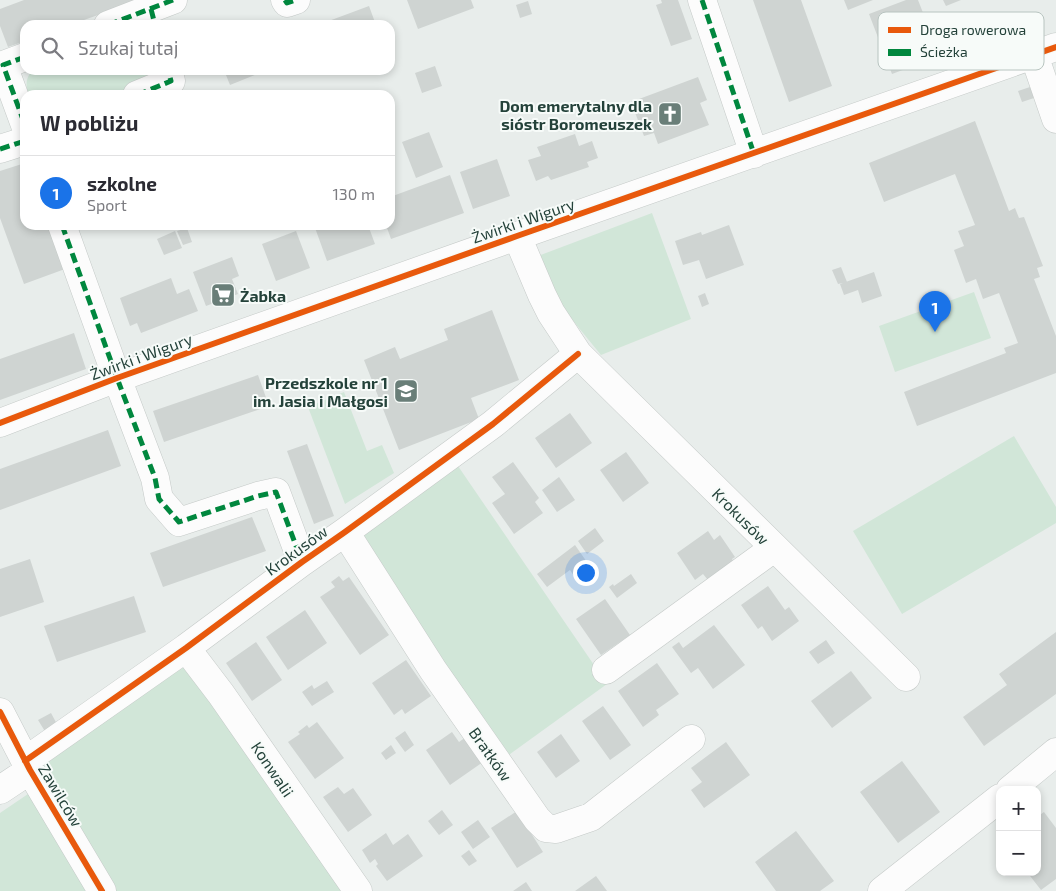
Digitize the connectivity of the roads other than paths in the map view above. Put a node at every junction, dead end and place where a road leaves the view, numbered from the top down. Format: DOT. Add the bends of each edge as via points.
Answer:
graph roads {
  1 [pos="285,0"];
  2 [pos="296,0"];
  3 [pos="702,0"];
  4 [pos="164,7"];
  5 [pos="124,20"];
  6 [pos="1045,51"];
  7 [pos="7,61"];
  8 [pos="991,70"];
  9 [pos="169,75"];
  10 [pos="149,90"];
  11 [pos="20,107"];
  12 [pos="1056,119"];
  13 [pos="20,142"];
  14 [pos="0,149"];
  15 [pos="754,154"];
  16 [pos="64,230"];
  17 [pos="517,236"];
  18 [pos="578,354"];
  19 [pos="117,378"];
  20 [pos="0,423"];
  21 [pos="345,532"];
  22 [pos="774,548"];
  23 [pos="302,562"];
  24 [pos="186,648"];
  25 [pos="606,670"];
  26 [pos="906,677"];
  27 [pos="0,712"];
  28 [pos="690,739"];
  29 [pos="1056,752"];
  30 [pos="27,765"];
  31 [pos="1015,786"];
  32 [pos="0,790"];
  33 [pos="996,801"];
  34 [pos="102,891"];
  35 [pos="358,891"];
  36 [pos="882,891"];
  1 -- 2 [label="street" via="287,3"];
  3 -- 15 [label="street"];
  4 -- 5 [label="street"];
  6 -- 12 [label="street"];
  7 -- 11 [label="street"];
  8 -- 15 [label="street, Żwirki i Wigury"];
  9 -- 10 [label="street" via="171,81"];
  13 -- 14 [label="street"];
  15 -- 17 [label="street, Żwirki i Wigury"];
  16 -- 19 [label="street"];
  17 -- 18 [label="street, Krokusów" via="551,313"];
  17 -- 19 [label="street, Żwirki i Wigury"];
  18 -- 21 [label="street, Krokusów" via="493,424"];
  18 -- 22 [label="street, Krokusów"];
  19 -- 20 [label="street, Żwirki i Wigury"];
  19 -- 23 [label="street, Żwirki i Wigury" via="155,478 159,499 179,522 276,492"];
  21 -- 23 [label="street, Krokusów"];
  21 -- 28 [label="street, Bratków" via="433,670 536,819 546,828 556,829 591,817"];
  22 -- 25 [label="street"];
  22 -- 26 [label="street, Krokusów"];
  23 -- 24 [label="street, Krokusów"];
  24 -- 30 [label="street, Krokusów"];
  24 -- 35 [label="street, Konwalii"];
  27 -- 30 [label="street, Zawilców"];
  29 -- 31 [label="street"];
  30 -- 32 [label="street, Krokusów"];
  30 -- 34 [label="street, Zawilców"];
  33 -- 36 [label="street"];
}
